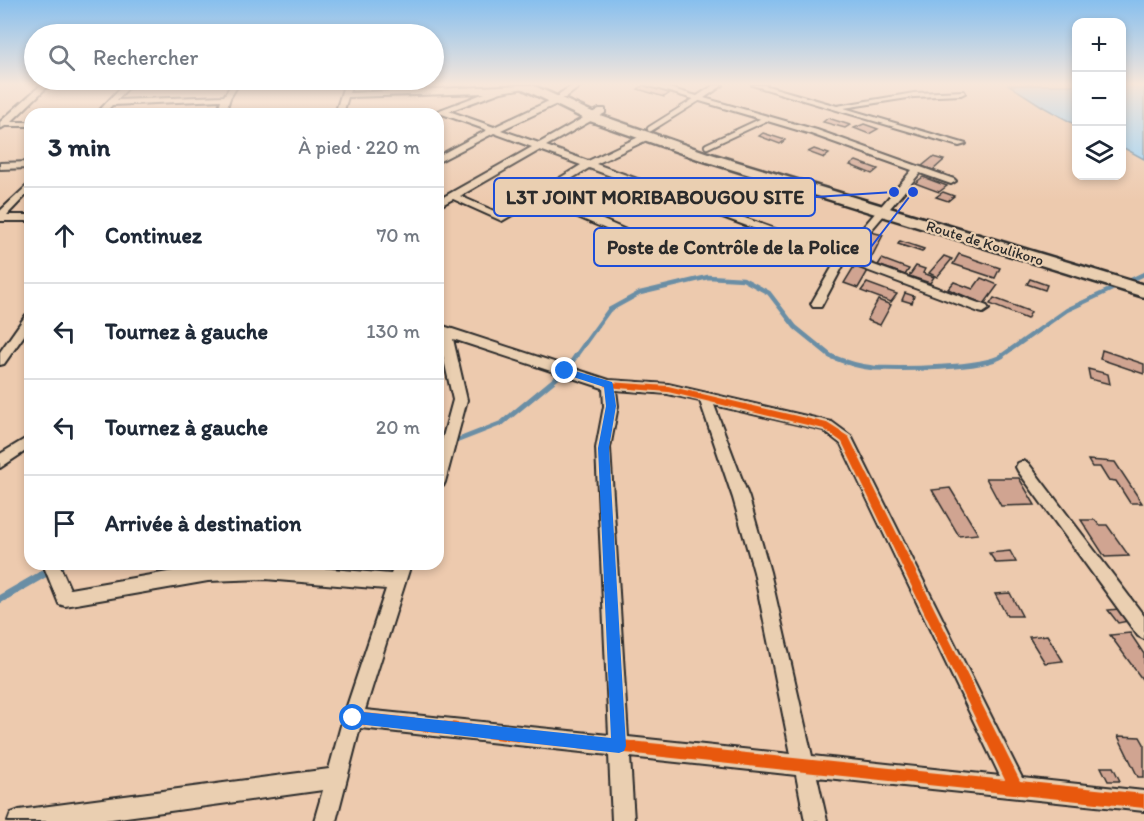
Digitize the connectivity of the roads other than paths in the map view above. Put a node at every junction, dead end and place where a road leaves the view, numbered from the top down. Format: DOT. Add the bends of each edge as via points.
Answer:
graph roads {
  1 [pos="473,123"];
  2 [pos="508,123"];
  3 [pos="580,123"];
  4 [pos="622,123"];
  5 [pos="662,123"];
  6 [pos="756,123"];
  7 [pos="781,123"];
  8 [pos="893,123"];
  9 [pos="24,124"];
  10 [pos="1,125"];
  11 [pos="494,130"];
  12 [pos="648,133"];
  13 [pos="962,144"];
  14 [pos="539,146"];
  15 [pos="707,146"];
  16 [pos="444,156"];
  17 [pos="589,164"];
  18 [pos="24,165"];
  19 [pos="0,166"];
  20 [pos="918,169"];
  21 [pos="951,181"];
  22 [pos="24,192"];
  23 [pos="453,196"];
  24 [pos="538,196"];
  25 [pos="444,201"];
  26 [pos="885,206"];
  27 [pos="0,217"];
  28 [pos="24,218"];
  29 [pos="680,257"];
  30 [pos="843,257"];
  31 [pos="1066,262"];
  32 [pos="1144,280"];
  33 [pos="1144,291"];
  34 [pos="817,304"];
  35 [pos="983,309"];
  36 [pos="24,327"];
  37 [pos="444,330"];
  38 [pos="444,340"];
  39 [pos="0,361"];
  40 [pos="452,368"];
  41 [pos="444,370"];
  42 [pos="609,385"];
  43 [pos="705,397"];
  44 [pos="24,445"];
  45 [pos="2,460"];
  46 [pos="444,460"];
  47 [pos="1023,467"];
  48 [pos="54,570"];
  49 [pos="400,570"];
  50 [pos="395,582"];
  51 [pos="1144,630"];
  52 [pos="353,718"];
  53 [pos="619,746"];
  54 [pos="804,765"];
  55 [pos="336,778"];
  56 [pos="1016,787"];
  57 [pos="1144,801"];
  58 [pos="19,821"];
  59 [pos="325,821"];
  60 [pos="622,821"];
  61 [pos="816,821"];
  1 -- 11 [label="street"];
  2 -- 11 [label="street"];
  3 -- 14 [label="street"];
  4 -- 12 [label="main road, Route de Koulikoro"];
  5 -- 12 [label="lane"];
  6 -- 15 [label="lane"];
  7 -- 20 [label="street"];
  8 -- 13 [label="street"];
  9 -- 10 [label="street"];
  11 -- 14 [label="street"];
  11 -- 16 [label="street"];
  12 -- 15 [label="main road, Route de Koulikoro"];
  12 -- 17 [label="street"];
  12 -- 26 [label="main road, Route de Koulikoro"];
  14 -- 17 [label="street"];
  14 -- 23 [label="street"];
  15 -- 26 [label="main road, Route de Koulikoro"];
  17 -- 24 [label="street"];
  17 -- 30 [label="street"];
  18 -- 19 [label="street"];
  20 -- 21 [label="street"];
  20 -- 26 [label="street"];
  22 -- 27 [label="street"];
  23 -- 24 [label="street" via="502,218"];
  23 -- 25 [label="street"];
  24 -- 29 [label="street"];
  26 -- 30 [label="street"];
  26 -- 31 [label="main road, Route de Koulikoro"];
  27 -- 28 [label="street"];
  30 -- 34 [label="street"];
  30 -- 35 [label="street"];
  31 -- 32 [label="main road, Route de Koulikoro"];
  31 -- 33 [label="main road, Route de Koulikoro"];
  36 -- 39 [label="street"];
  37 -- 42 [label="street"];
  38 -- 40 [label="street"];
  40 -- 41 [label="street"];
  40 -- 46 [label="street" via="460,400"];
  42 -- 43 [label="street" via="668,388"];
  42 -- 53 [label="street" via="611,406 603,448"];
  43 -- 54 [label="street" via="762,572"];
  43 -- 56 [label="street" via="827,426 846,440"];
  44 -- 45 [label="street"];
  47 -- 51 [label="street"];
  48 -- 50 [label="street" via="65,598 208,573 265,571"];
  49 -- 50 [label="street"];
  50 -- 52 [label="street"];
  52 -- 53 [label="street"];
  52 -- 55 [label="street"];
  53 -- 54 [label="street"];
  53 -- 60 [label="street"];
  54 -- 56 [label="street"];
  54 -- 61 [label="street"];
  55 -- 58 [label="street"];
  55 -- 59 [label="street"];
  56 -- 57 [label="street"];
}
